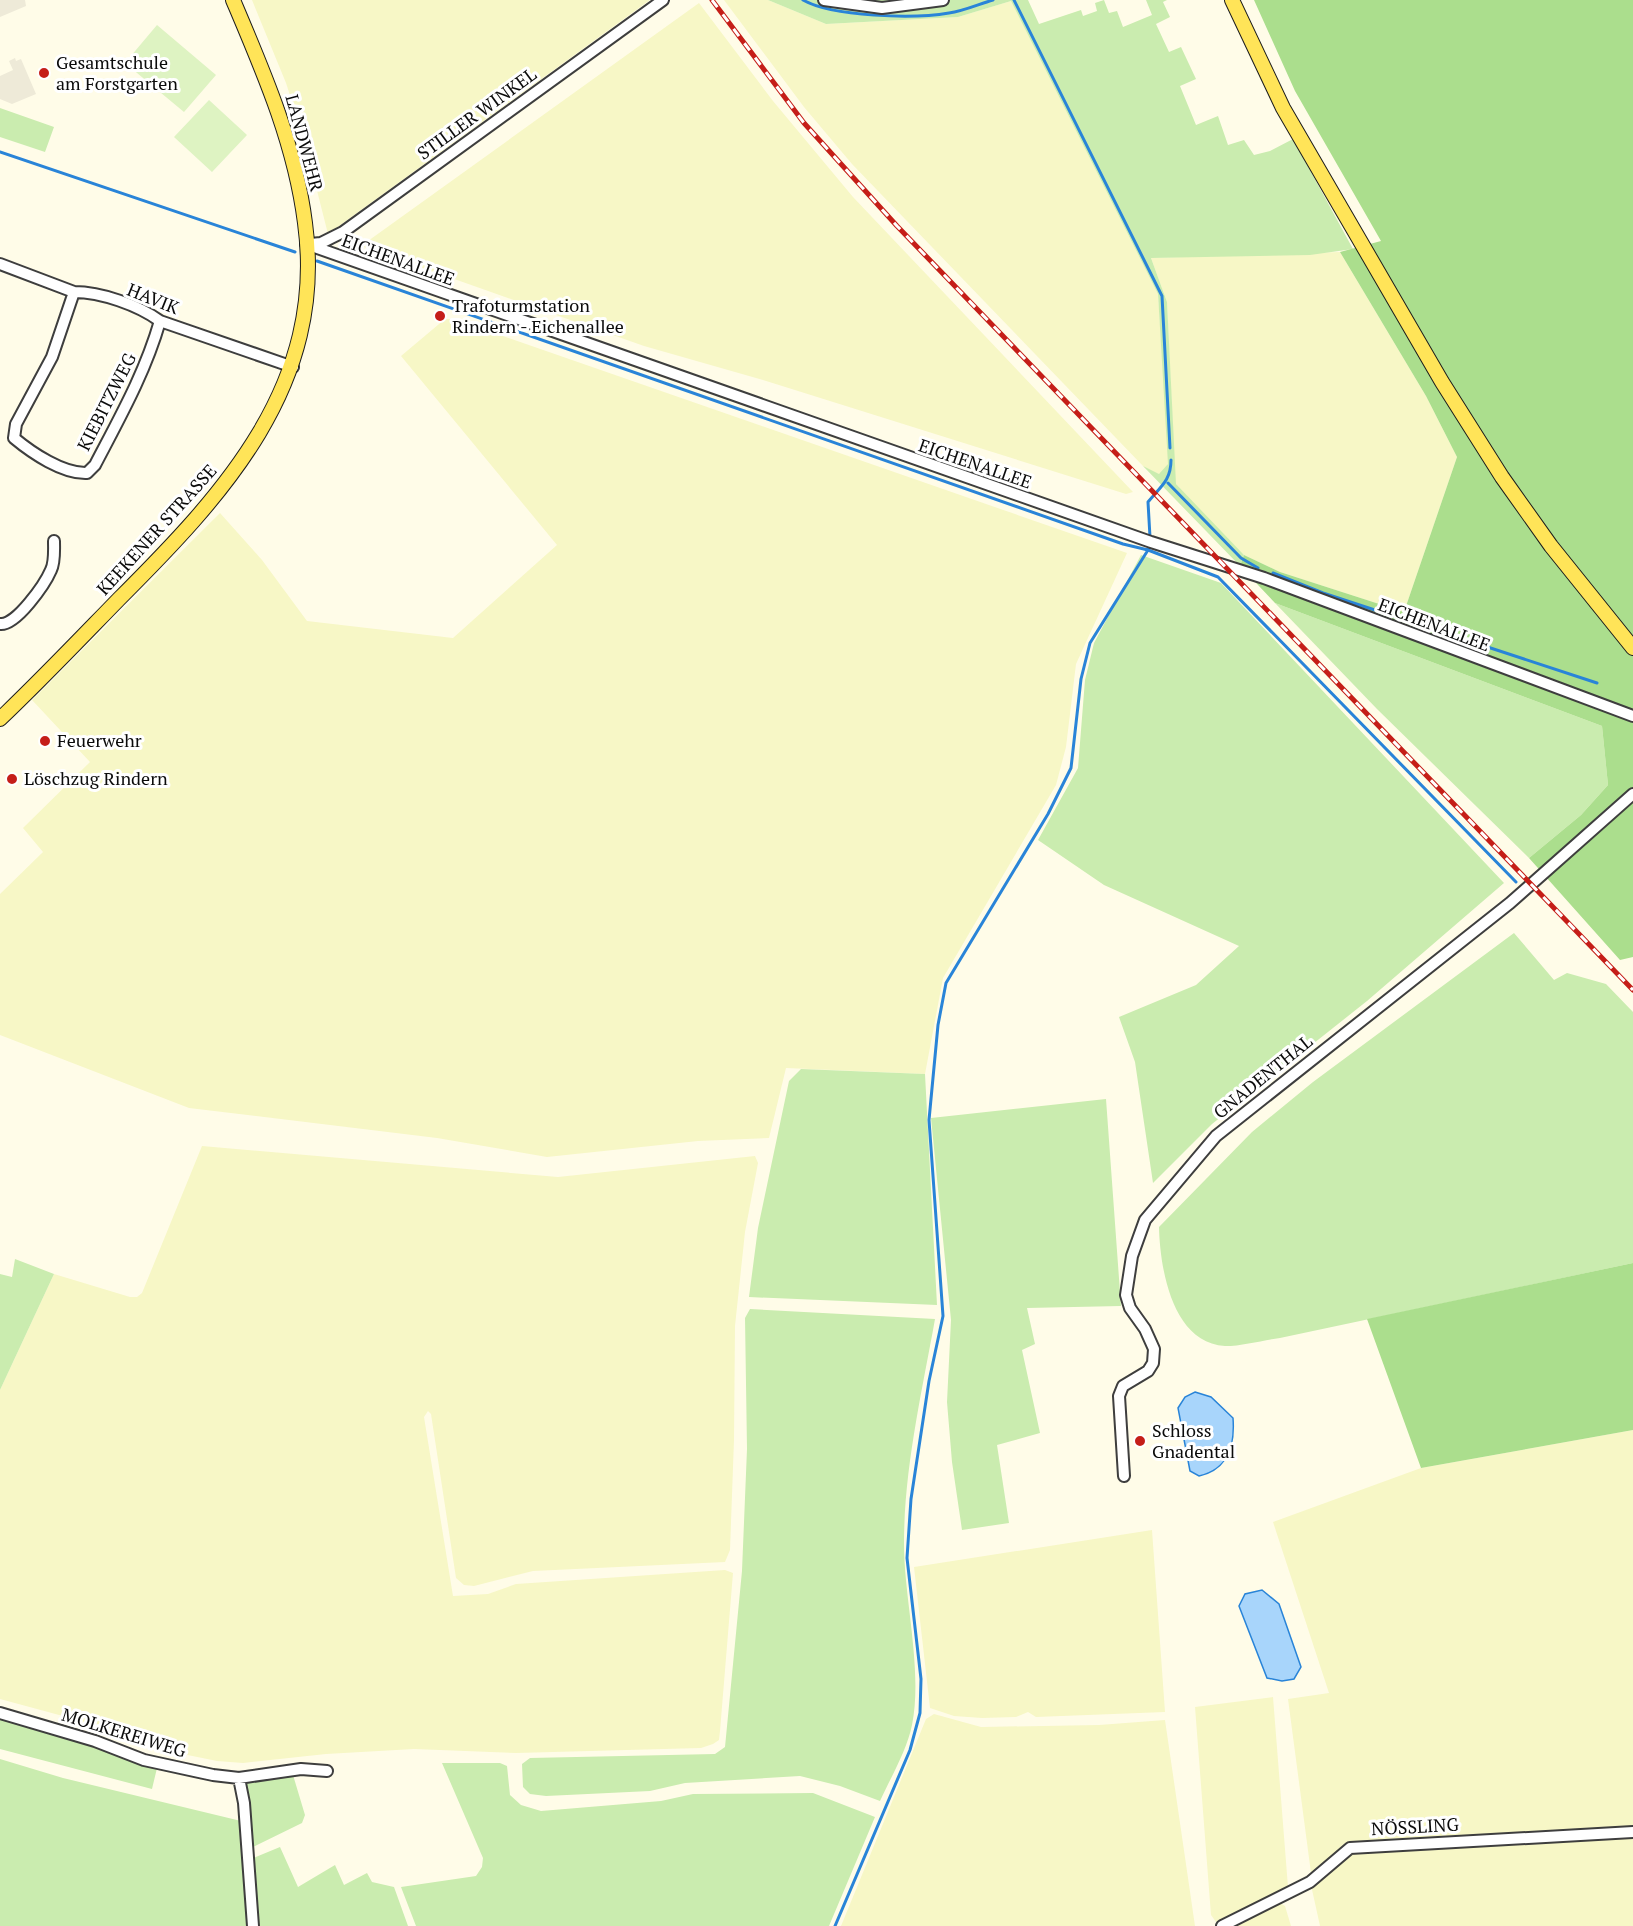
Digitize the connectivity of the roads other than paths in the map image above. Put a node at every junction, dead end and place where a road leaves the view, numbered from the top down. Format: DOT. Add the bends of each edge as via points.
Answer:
graph roads {
  1 [pos="233,0"];
  2 [pos="663,0"];
  3 [pos="824,0"];
  4 [pos="944,0"];
  5 [pos="1232,0"];
  6 [pos="306,244"];
  7 [pos="0,264"];
  8 [pos="74,292"];
  9 [pos="307,302"];
  10 [pos="160,321"];
  11 [pos="293,367"];
  12 [pos="54,541"];
  13 [pos="0,624"];
  14 [pos="1633,648"];
  15 [pos="1633,716"];
  16 [pos="0,719"];
  17 [pos="1633,794"];
  18 [pos="1124,1476"];
  19 [pos="0,1713"];
  20 [pos="327,1771"];
  21 [pos="239,1778"];
  22 [pos="1633,1832"];
  23 [pos="253,1926"];
  24 [pos="1222,1926"];
  1 -- 6 [label="main road, LANDWEHR" via="288,139"];
  2 -- 6 [label="street, STILLER WINKEL" via="343,232 321,243"];
  3 -- 4 [label="street" via="882,8"];
  5 -- 14 [label="main road" via="1283,108 1442,382 1551,546"];
  6 -- 9 [label="main road, LANDWEHR"];
  6 -- 15 [label="street, EICHENALLEE" via="1145,540 1264,578"];
  7 -- 8 [label="street, HAVIK"];
  8 -- 10 [label="street, HAVIK" via="87,292 139,309"];
  8 -- 10 [label="street, KIEBITZWEG" via="52,357 16,424 15,438 26,448 75,473 87,473 95,465 136,389"];
  9 -- 11 [label="main road, KEEKENER STRASSE"];
  10 -- 11 [label="street, HAVIK"];
  11 -- 16 [label="main road, KEEKENER STRASSE" via="255,443 201,514"];
  12 -- 13 [label="street" via="52,568 41,587 12,621"];
  17 -- 18 [label="street, GNADENTHAL" via="1510,903 1216,1136 1145,1220 1132,1256 1126,1295 1154,1349 1153,1363 1148,1371 1123,1386 1119,1396"];
  19 -- 21 [label="street, MOLKEREIWEG" via="144,1760"];
  20 -- 21 [label="street, MOLKEREIWEG" via="301,1769"];
  21 -- 23 [label="street"];
  22 -- 24 [label="street, NÖSSLING" via="1350,1848 1310,1882"];
}
